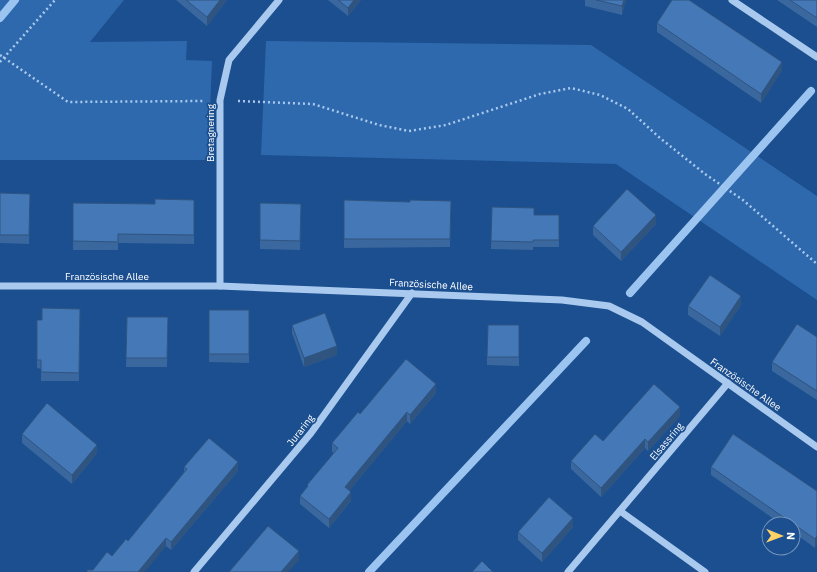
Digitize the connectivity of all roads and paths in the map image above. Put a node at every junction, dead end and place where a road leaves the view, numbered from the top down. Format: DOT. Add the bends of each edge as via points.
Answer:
graph roads {
  1 [pos="55,0"];
  2 [pos="278,0"];
  3 [pos="732,0"];
  4 [pos="0,55"];
  5 [pos="817,57"];
  6 [pos="3,58"];
  7 [pos="0,62"];
  8 [pos="220,100"];
  9 [pos="817,264"];
  10 [pos="0,286"];
  11 [pos="220,286"];
  12 [pos="412,293"];
  13 [pos="728,383"];
  14 [pos="817,447"];
  15 [pos="620,511"];
  16 [pos="194,572"];
  17 [pos="568,572"];
  18 [pos="705,572"];
  1 -- 6 [label="path"];
  2 -- 8 [label="street, Bretagnering" via="229,60"];
  3 -- 5 [label="street"];
  4 -- 6 [label="path"];
  6 -- 7 [label="path"];
  6 -- 8 [label="path" via="68,102"];
  8 -- 9 [label="path" via="313,104 379,125 409,131 446,125 540,94 571,88 600,95 628,109 705,174 743,200"];
  8 -- 11 [label="street, Bretagnering"];
  10 -- 11 [label="street, Französische Allee"];
  11 -- 12 [label="street, Französische Allee"];
  12 -- 13 [label="street, Französische Allee" via="562,300 609,306 642,322"];
  12 -- 16 [label="street, Juraring" via="312,433"];
  13 -- 14 [label="street, Französische Allee"];
  13 -- 15 [label="street, Elsassring"];
  15 -- 17 [label="street, Elsassring"];
  15 -- 18 [label="street"];
}
